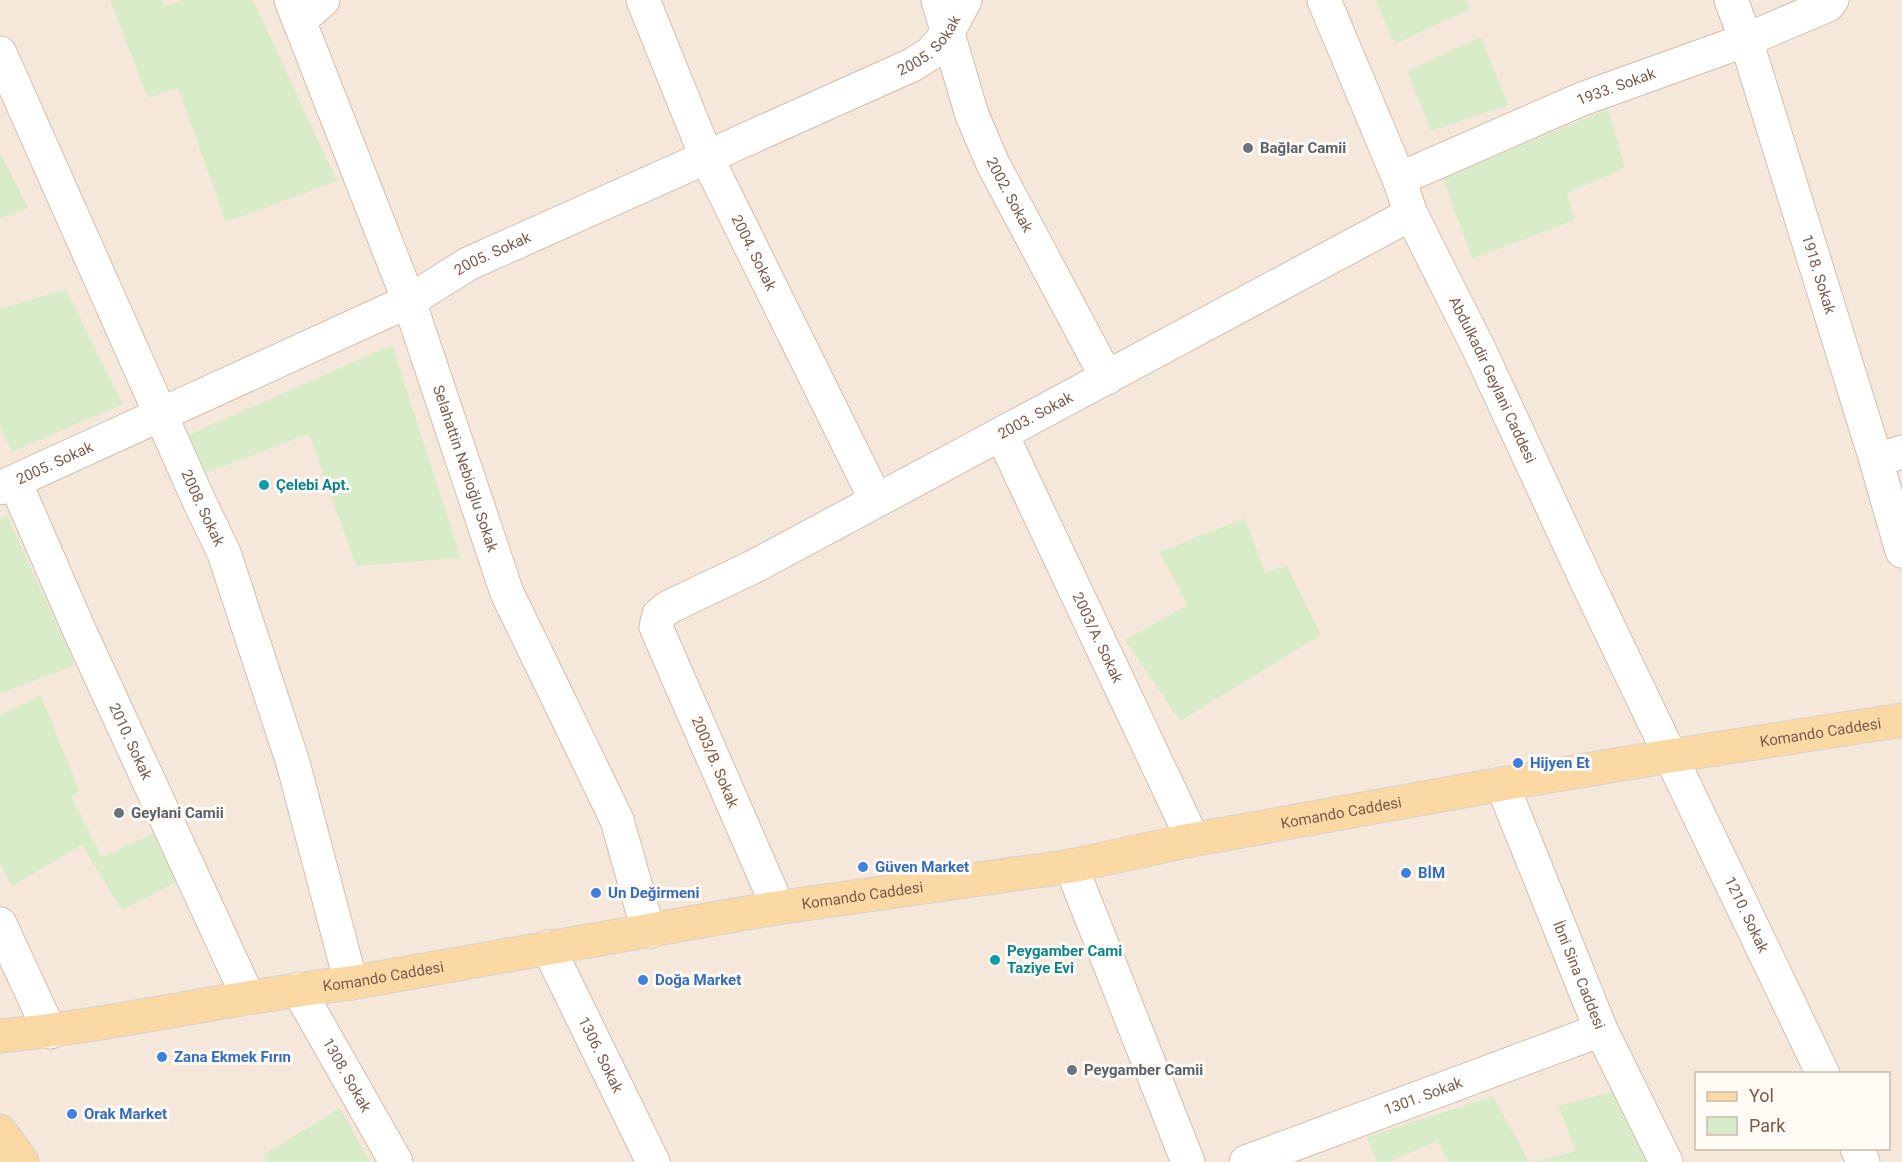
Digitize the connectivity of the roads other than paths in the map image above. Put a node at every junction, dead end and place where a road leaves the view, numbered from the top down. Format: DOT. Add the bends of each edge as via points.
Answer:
graph roads {
  1 [pos="643,0"];
  2 [pos="938,0"];
  3 [pos="965,0"];
  4 [pos="1324,0"];
  5 [pos="1731,0"];
  6 [pos="1832,0"];
  7 [pos="304,7"];
  8 [pos="947,34"];
  9 [pos="1746,40"];
  10 [pos="0,53"];
  11 [pos="706,156"];
  12 [pos="1399,179"];
  13 [pos="1411,214"];
  14 [pos="409,301"];
  15 [pos="1107,378"];
  16 [pos="161,413"];
  17 [pos="1002,435"];
  18 [pos="1889,456"];
  19 [pos="8,485"];
  20 [pos="876,500"];
  21 [pos="1902,551"];
  22 [pos="659,615"];
  23 [pos="1902,720"];
  24 [pos="1670,756"];
  25 [pos="1502,784"];
  26 [pos="1191,840"];
  27 [pos="1071,866"];
  28 [pos="775,908"];
  29 [pos="0,924"];
  30 [pos="651,931"];
  31 [pos="548,946"];
  32 [pos="351,983"];
  33 [pos="298,989"];
  34 [pos="248,997"];
  35 [pos="1601,1030"];
  36 [pos="50,1032"];
  37 [pos="0,1036"];
  38 [pos="1822,1072"];
  39 [pos="0,1131"];
  40 [pos="22,1162"];
  41 [pos="396,1162"];
  42 [pos="653,1162"];
  43 [pos="1188,1162"];
  44 [pos="1246,1162"];
  45 [pos="1666,1162"];
  1 -- 11 [label="street, 2004. Sokak"];
  2 -- 8 [label="street, 2002. Sokak"];
  3 -- 8 [label="street, 2005. Sokak"];
  4 -- 12 [label="street, Abdulkadir Geylani Caddesi"];
  5 -- 9 [label="street, 1918. Sokak"];
  6 -- 9 [label="street, 1933. Sokak" via="1828,6"];
  7 -- 14 [label="street, Selahattin Nebioğlu Sokak"];
  8 -- 11 [label="street, 2005. Sokak" via="931,53 912,65"];
  8 -- 15 [label="street, 2002. Sokak" via="972,116 993,164"];
  9 -- 12 [label="street, 1933. Sokak" via="1582,99"];
  9 -- 18 [label="street, 1918. Sokak"];
  10 -- 16 [label="street, 2008. Sokak"];
  11 -- 14 [label="street, 2005. Sokak" via="468,264"];
  11 -- 20 [label="street, 2004. Sokak"];
  12 -- 13 [label="street, Abdulkadir Geylani Caddesi"];
  13 -- 15 [label="street, 2003. Sokak"];
  13 -- 24 [label="street, Abdulkadir Geylani Caddesi" via="1479,349"];
  14 -- 16 [label="street, 2005. Sokak"];
  14 -- 30 [label="street, Selahattin Nebioğlu Sokak" via="507,593 617,820"];
  15 -- 17 [label="street, 2003. Sokak"];
  16 -- 19 [label="street, 2005. Sokak"];
  16 -- 32 [label="street, 2008. Sokak" via="224,553 293,763"];
  17 -- 20 [label="street, 2003. Sokak"];
  17 -- 26 [label="street, 2003/A. Sokak"];
  18 -- 21 [label="street, 1918. Sokak"];
  19 -- 34 [label="street, 2010. Sokak" via="77,625"];
  20 -- 22 [label="street, 2003. Sokak"];
  22 -- 28 [label="street, 2003/B. Sokak" via="656,627"];
  23 -- 24 [label="main road, Komando Caddesi"];
  24 -- 25 [label="main road, Komando Caddesi"];
  24 -- 38 [label="street, 1210. Sokak"];
  25 -- 26 [label="main road, Komando Caddesi"];
  25 -- 35 [label="street, İbni Sina Caddesi"];
  26 -- 27 [label="main road, Komando Caddesi"];
  27 -- 28 [label="main road, Komando Caddesi"];
  27 -- 43 [label="street"];
  28 -- 30 [label="main road, Komando Caddesi"];
  29 -- 36 [label="street"];
  30 -- 31 [label="main road, Komando Caddesi"];
  31 -- 32 [label="main road, Komando Caddesi"];
  31 -- 42 [label="street, 1306. Sokak"];
  32 -- 33 [label="main road, Komando Caddesi"];
  33 -- 34 [label="main road, Komando Caddesi"];
  33 -- 41 [label="street, 1308. Sokak"];
  34 -- 36 [label="main road, Komando Caddesi"];
  35 -- 44 [label="street, 1301. Sokak"];
  35 -- 45 [label="street, İbni Sina Caddesi"];
  36 -- 37 [label="main road, Komando Caddesi"];
  39 -- 40 [label="main road"];
}
